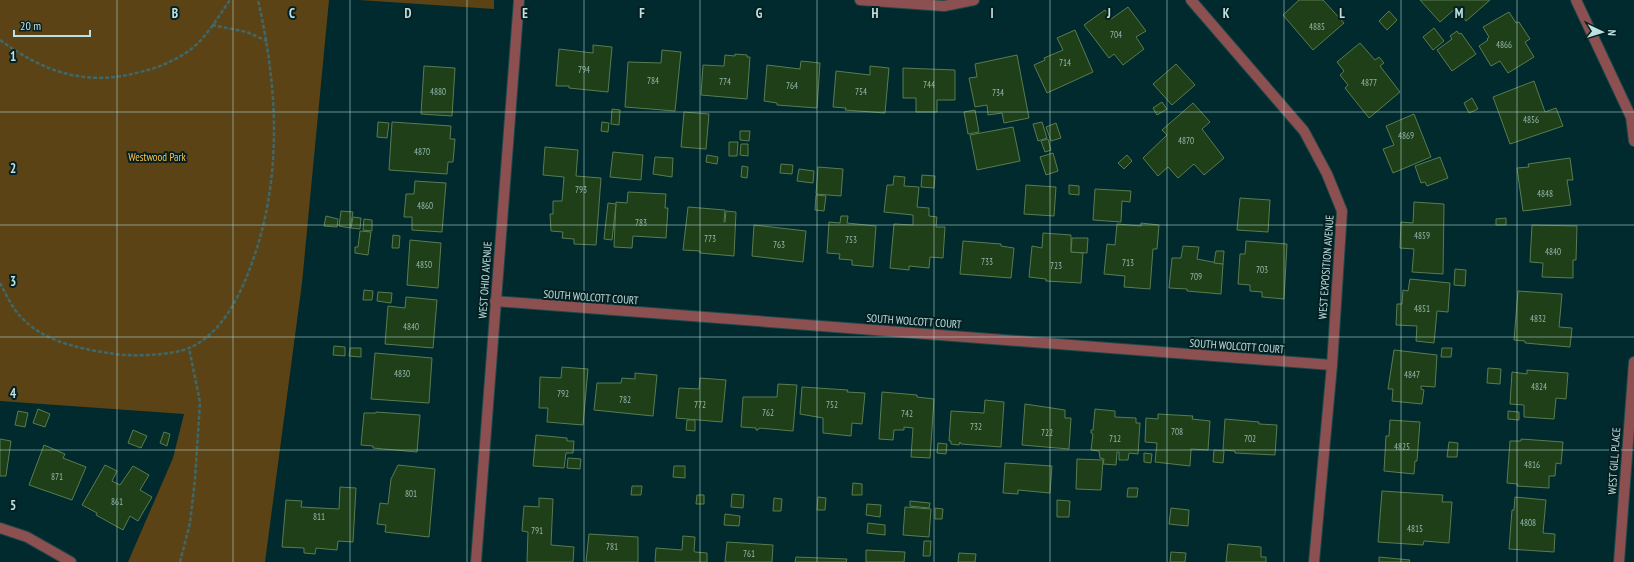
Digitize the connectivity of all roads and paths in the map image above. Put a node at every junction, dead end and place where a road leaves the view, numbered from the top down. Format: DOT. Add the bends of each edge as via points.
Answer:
graph roads {
  1 [pos="230,0"];
  2 [pos="258,0"];
  3 [pos="519,0"];
  4 [pos="860,0"];
  5 [pos="974,0"];
  6 [pos="1191,0"];
  7 [pos="1576,0"];
  8 [pos="212,25"];
  9 [pos="0,40"];
  10 [pos="268,42"];
  11 [pos="1634,141"];
  12 [pos="0,283"];
  13 [pos="495,301"];
  14 [pos="189,348"];
  15 [pos="1634,362"];
  16 [pos="1332,365"];
  17 [pos="0,528"];
  18 [pos="71,562"];
  19 [pos="180,562"];
  20 [pos="476,562"];
  21 [pos="1314,562"];
  22 [pos="1619,562"];
  1 -- 8 [label="path"];
  2 -- 10 [label="path"];
  3 -- 13 [label="street, WEST OHIO AVENUE"];
  4 -- 5 [label="street" via="944,6"];
  6 -- 16 [label="street, WEST EXPOSITION AVENUE" via="1304,131 1327,174 1342,211"];
  7 -- 11 [label="street" via="1632,117"];
  8 -- 9 [label="path" via="190,50 171,62 125,76 96,79 71,76 41,66"];
  8 -- 10 [label="path" via="247,32"];
  10 -- 14 [label="path" via="275,136 273,174 260,238 240,294 226,318"];
  12 -- 14 [label="path" via="20,317 55,341 111,354 158,354"];
  13 -- 16 [label="street, SOUTH WOLCOTT COURT"];
  13 -- 20 [label="street, WEST OHIO AVENUE"];
  14 -- 19 [label="path" via="200,402 196,479 190,523"];
  15 -- 22 [label="street, WEST GILL PLACE"];
  16 -- 21 [label="street, WEST EXPOSITION AVENUE"];
  17 -- 18 [label="street" via="27,537"];
}
